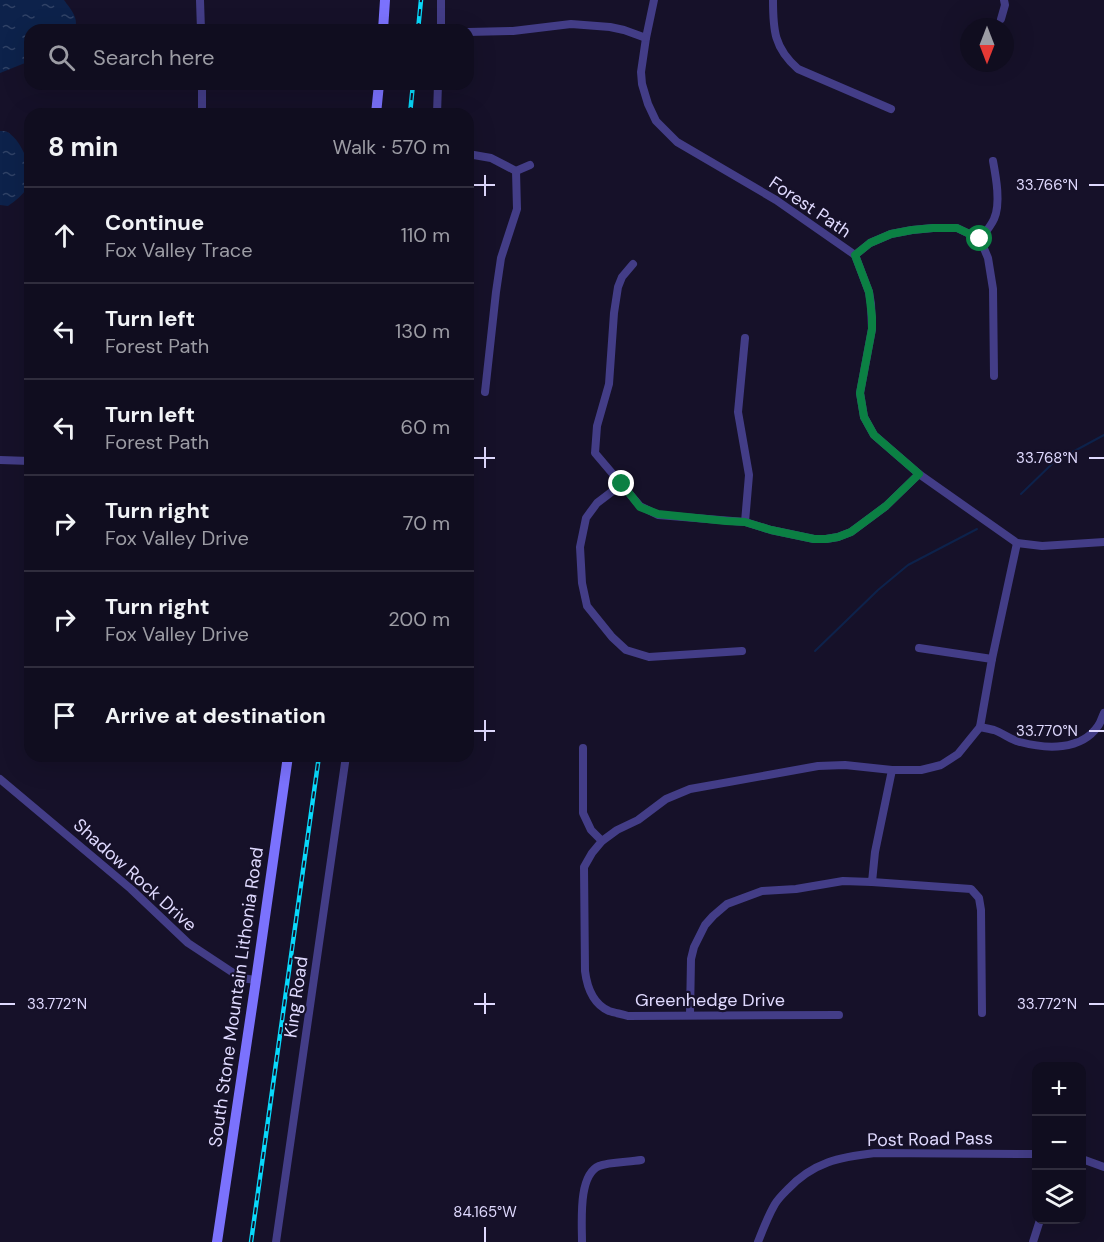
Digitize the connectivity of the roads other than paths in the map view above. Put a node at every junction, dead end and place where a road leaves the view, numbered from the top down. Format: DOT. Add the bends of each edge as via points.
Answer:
graph roads {
  1 [pos="200,0"];
  2 [pos="385,0"];
  3 [pos="441,0"];
  4 [pos="654,0"];
  5 [pos="773,0"];
  6 [pos="1004,0"];
  7 [pos="1000,18"];
  8 [pos="201,24"];
  9 [pos="383,24"];
  10 [pos="441,24"];
  11 [pos="474,33"];
  12 [pos="646,38"];
  13 [pos="202,90"];
  14 [pos="378,90"];
  15 [pos="438,90"];
  16 [pos="202,108"];
  17 [pos="377,108"];
  18 [pos="437,108"];
  19 [pos="891,109"];
  20 [pos="474,155"];
  21 [pos="993,161"];
  22 [pos="530,165"];
  23 [pos="516,171"];
  24 [pos="980,239"];
  25 [pos="855,255"];
  26 [pos="633,264"];
  27 [pos="745,338"];
  28 [pos="994,376"];
  29 [pos="485,392"];
  30 [pos="0,460"];
  31 [pos="24,461"];
  32 [pos="919,474"];
  33 [pos="622,484"];
  34 [pos="745,522"];
  35 [pos="1104,542"];
  36 [pos="1017,543"];
  37 [pos="919,648"];
  38 [pos="742,651"];
  39 [pos="992,659"];
  40 [pos="1104,713"];
  41 [pos="980,727"];
  42 [pos="583,748"];
  43 [pos="287,762"];
  44 [pos="345,762"];
  45 [pos="892,770"];
  46 [pos="0,779"];
  47 [pos="602,841"];
  48 [pos="872,882"];
  49 [pos="256,980"];
  50 [pos="982,1013"];
  51 [pos="690,1015"];
  52 [pos="839,1015"];
  53 [pos="1032,1154"];
  54 [pos="641,1160"];
  55 [pos="1086,1160"];
  56 [pos="1104,1167"];
  57 [pos="1039,1224"];
  58 [pos="217,1242"];
  59 [pos="276,1242"];
  60 [pos="582,1242"];
  61 [pos="758,1242"];
  62 [pos="1033,1242"];
  1 -- 8 [label="street"];
  2 -- 9 [label="main road"];
  3 -- 10 [label="street"];
  4 -- 12 [label="street, Forest Path"];
  5 -- 19 [label="street" via="776,40 789,61 798,69"];
  6 -- 7 [label="street"];
  11 -- 12 [label="street" via="571,24 610,27"];
  12 -- 25 [label="street, Forest Path" via="640,72 656,121 677,142 776,200"];
  13 -- 16 [label="street"];
  14 -- 17 [label="main road"];
  15 -- 18 [label="street"];
  20 -- 23 [label="street" via="491,158"];
  21 -- 24 [label="street" via="995,217"];
  22 -- 23 [label="street"];
  23 -- 29 [label="street" via="517,209 501,258"];
  24 -- 25 [label="street" via="957,228 912,230 870,243"];
  24 -- 28 [label="street" via="993,289"];
  25 -- 32 [label="street, Forest Path" via="869,292 872,317 860,393 864,417 874,435"];
  26 -- 33 [label="street" via="618,287 609,384 597,426 595,453"];
  27 -- 34 [label="street" via="738,412 748,475"];
  30 -- 31 [label="street"];
  32 -- 34 [label="street" via="886,506 838,537 814,539"];
  32 -- 36 [label="street, Forest Path"];
  33 -- 34 [label="street" via="640,507 658,514"];
  33 -- 38 [label="street" via="597,503 586,519 580,547 587,606 626,650 649,657"];
  35 -- 36 [label="street, Forest Path" via="1042,546"];
  36 -- 39 [label="street, Greenhedge Drive"];
  37 -- 39 [label="street"];
  39 -- 41 [label="street, Greenhedge Drive"];
  40 -- 41 [label="street" via="1090,734 1068,746 1018,742"];
  41 -- 45 [label="street, Greenhedge Drive" via="958,754 941,765"];
  42 -- 47 [label="street" via="583,813"];
  43 -- 49 [label="main road, South Stone Mountain Lithonia Road"];
  44 -- 59 [label="street, King Road"];
  45 -- 47 [label="street, Greenhedge Drive" via="818,766 690,789 666,799"];
  45 -- 48 [label="street" via="874,852"];
  46 -- 49 [label="street, Shadow Rock Drive" via="131,889 188,943 241,978"];
  47 -- 51 [label="street, Greenhedge Drive" via="584,867 585,971 591,994 609,1011 628,1016"];
  48 -- 50 [label="street" via="971,889 980,898"];
  48 -- 51 [label="street" via="843,881 762,891 727,904 705,925 694,947"];
  49 -- 58 [label="main road, South Stone Mountain Lithonia Road"];
  51 -- 52 [label="street, Greenhedge Drive"];
  53 -- 61 [label="street, Post Road Pass" via="875,1154 829,1162 807,1172 777,1201"];
  54 -- 60 [label="street" via="600,1165 591,1171 584,1194"];
  55 -- 56 [label="street"];
  57 -- 62 [label="street"];
}
